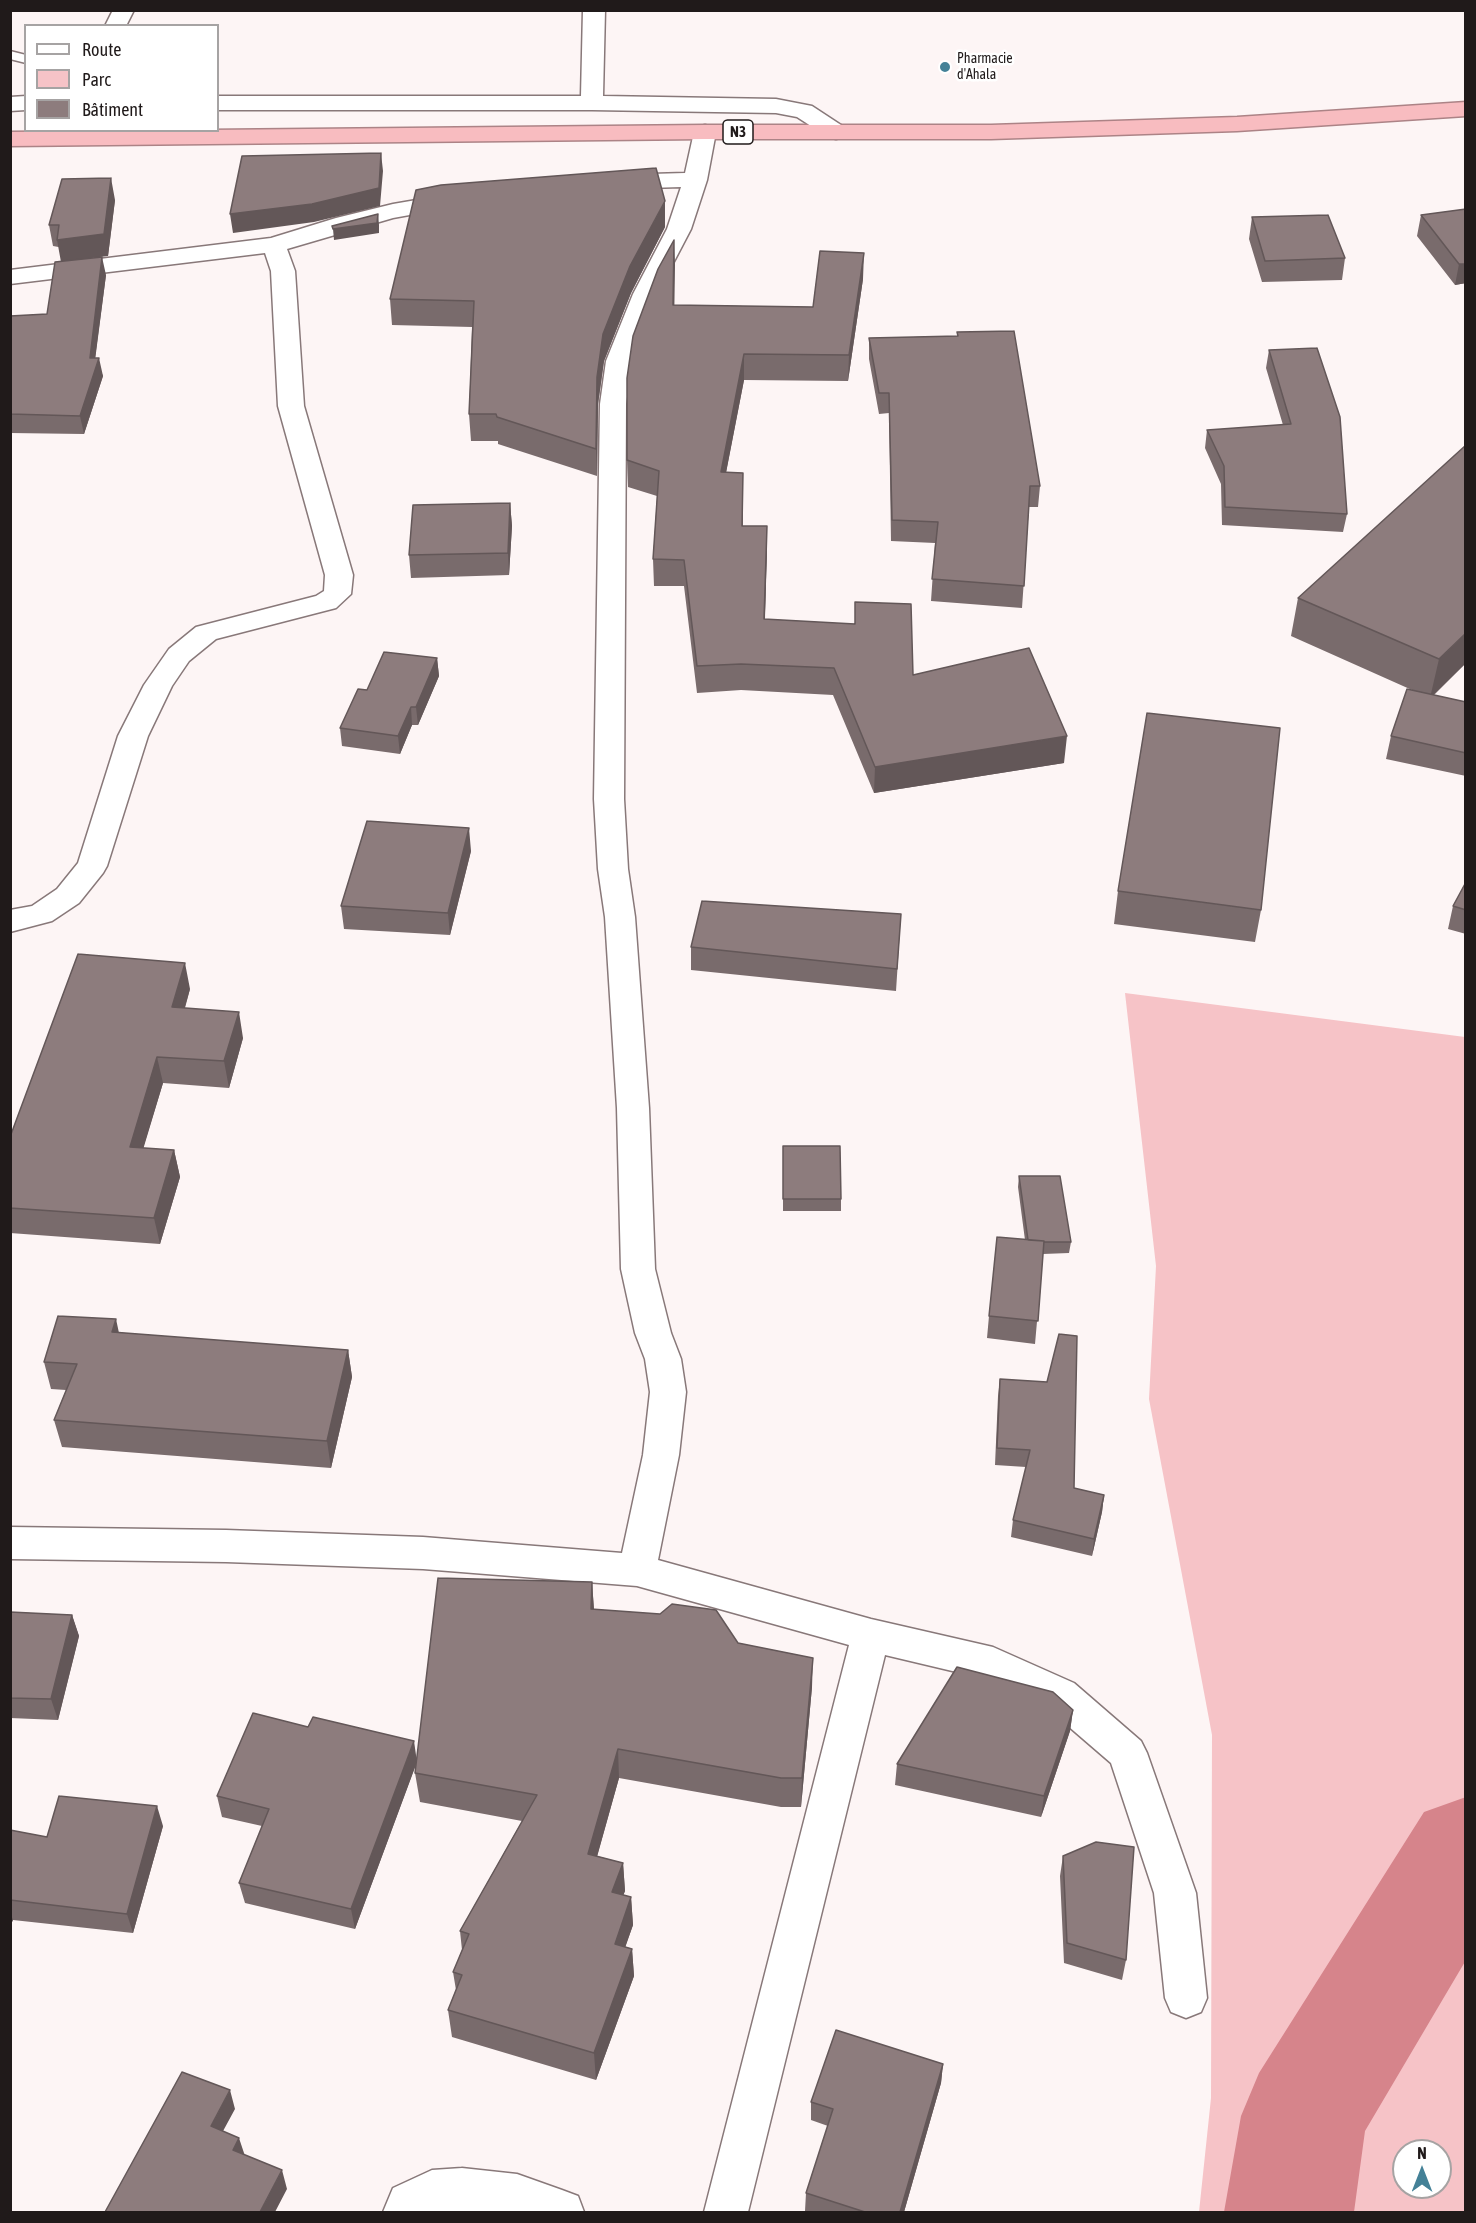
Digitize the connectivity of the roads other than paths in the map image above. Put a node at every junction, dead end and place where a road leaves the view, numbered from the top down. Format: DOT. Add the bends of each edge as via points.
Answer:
graph roads {
  1 [pos="124,10"];
  2 [pos="594,10"];
  3 [pos="116,24"];
  4 [pos="219,103"];
  5 [pos="592,103"];
  6 [pos="1466,109"];
  7 [pos="705,132"];
  8 [pos="837,132"];
  9 [pos="10,139"];
  10 [pos="695,180"];
  11 [pos="596,184"];
  12 [pos="478,197"];
  13 [pos="274,245"];
  14 [pos="10,277"];
  15 [pos="10,921"];
  16 [pos="10,1543"];
  17 [pos="637,1570"];
  18 [pos="871,1635"];
  19 [pos="1186,1998"];
  20 [pos="405,2212"];
  21 [pos="562,2212"];
  22 [pos="726,2212"];
  1 -- 3 [label="street"];
  2 -- 5 [label="street"];
  4 -- 5 [label="street"];
  5 -- 8 [label="street" via="776,106 804,111"];
  6 -- 8 [label="highway, N3" via="1237,124 991,132"];
  7 -- 8 [label="highway, N3"];
  7 -- 9 [label="highway, N3"];
  7 -- 10 [label="street"];
  10 -- 11 [label="street"];
  10 -- 17 [label="street" via="679,229 645,294 619,361 613,404 609,799 633,1108 638,1269 668,1392 661,1455"];
  12 -- 13 [label="street" via="393,211"];
  13 -- 14 [label="street"];
  13 -- 15 [label="street" via="283,271 291,406 339,575 337,594 326,602 206,633 179,655 158,685 133,736 92,866 68,896 41,915"];
  16 -- 17 [label="street" via="423,1553"];
  17 -- 18 [label="street"];
  18 -- 19 [label="street" via="993,1664 1060,1695 1127,1753 1175,1893"];
  18 -- 22 [label="street"];
  20 -- 21 [label="street" via="409,2204 432,2192 462,2190 517,2196"];
}
